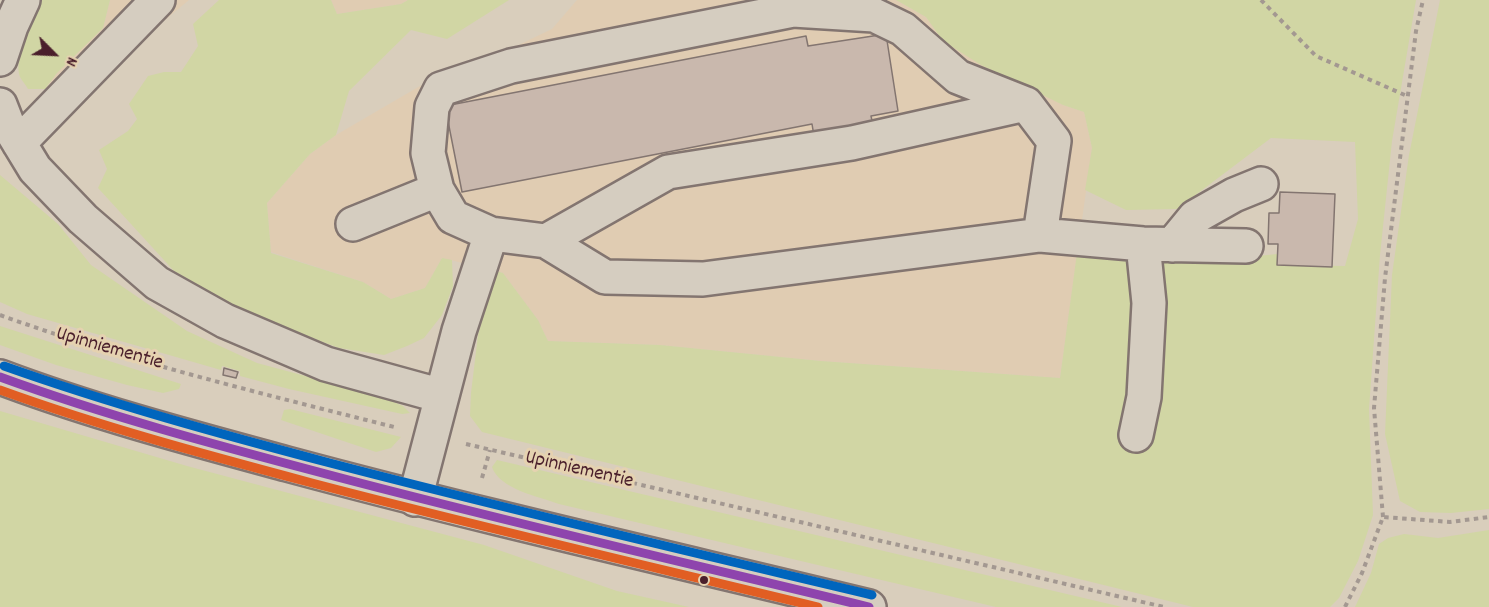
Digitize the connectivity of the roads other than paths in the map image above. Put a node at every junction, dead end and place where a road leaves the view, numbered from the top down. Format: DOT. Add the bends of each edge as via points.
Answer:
graph roads {
  1 [pos="23,0"];
  2 [pos="158,0"];
  3 [pos="0,59"];
  4 [pos="1026,104"];
  5 [pos="0,105"];
  6 [pos="19,143"];
  7 [pos="1261,184"];
  8 [pos="437,190"];
  9 [pos="353,224"];
  10 [pos="491,234"];
  11 [pos="1040,236"];
  12 [pos="546,241"];
  13 [pos="1158,244"];
  14 [pos="1246,246"];
  15 [pos="0,377"];
  16 [pos="442,396"];
  17 [pos="1136,435"];
  18 [pos="416,499"];
  19 [pos="869,607"];
  1 -- 3 [label="main road"];
  2 -- 6 [label="main road"];
  4 -- 8 [label="main road" via="958,77 903,29 874,15 793,10 511,66 441,89 432,107 428,153"];
  4 -- 11 [label="main road" via="1054,141"];
  4 -- 12 [label="main road" via="852,143 668,172"];
  5 -- 6 [label="main road"];
  6 -- 16 [label="main road" via="35,169 83,219 157,283 225,321 327,364"];
  7 -- 13 [label="main road" via="1195,217"];
  8 -- 9 [label="main road"];
  8 -- 10 [label="main road" via="453,217"];
  10 -- 12 [label="main road"];
  10 -- 16 [label="main road"];
  11 -- 12 [label="main road" via="703,279 605,277"];
  11 -- 13 [label="main road"];
  13 -- 14 [label="main road"];
  13 -- 17 [label="main road" via="1149,303 1144,397"];
  15 -- 18 [label="main road" via="213,444"];
  16 -- 18 [label="main road"];
  18 -- 19 [label="main road"];
}
